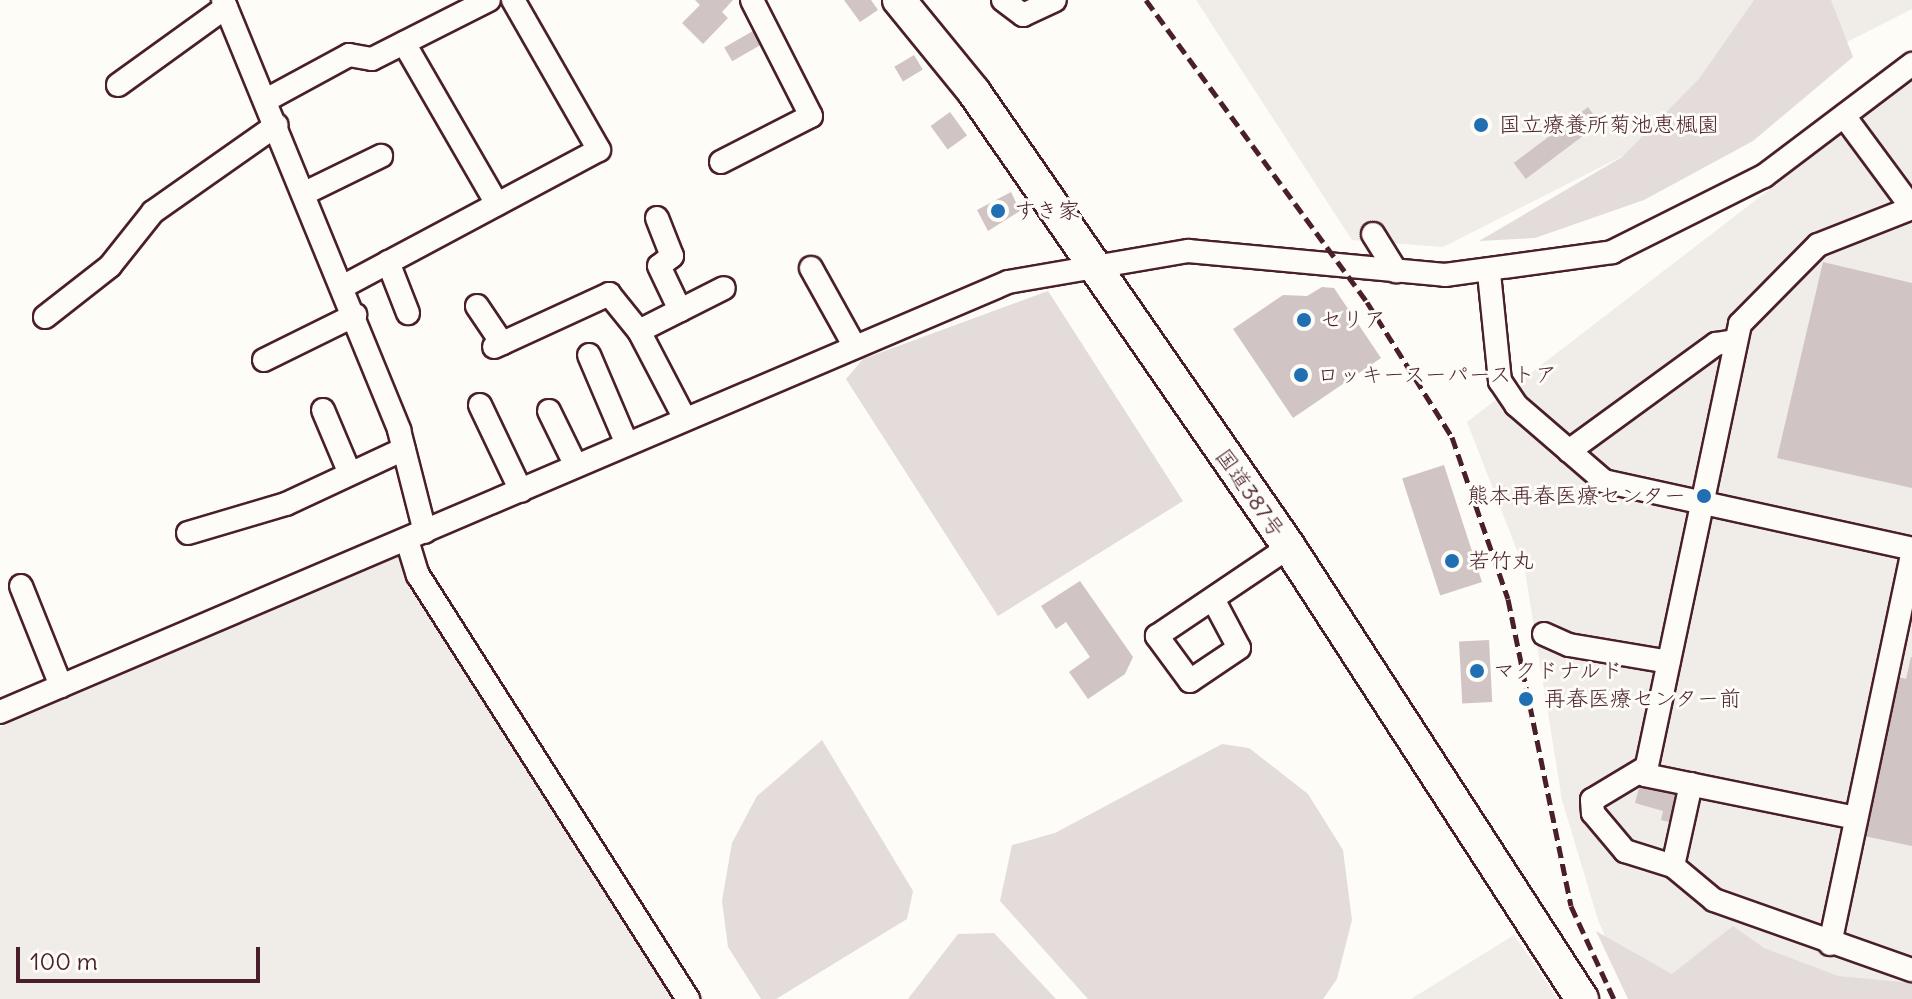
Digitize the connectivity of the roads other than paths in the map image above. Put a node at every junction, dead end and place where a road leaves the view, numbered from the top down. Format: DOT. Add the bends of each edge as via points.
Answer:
graph roads {
  1 [pos="489,0"];
  2 [pos="513,0"];
  3 [pos="1003,0"];
  4 [pos="1055,0"];
  5 [pos="902,1"];
  6 [pos="224,4"];
  7 [pos="757,7"];
  8 [pos="404,43"];
  9 [pos="1912,64"];
  10 [pos="118,85"];
  11 [pos="268,99"];
  12 [pos="1844,116"];
  13 [pos="277,125"];
  14 [pos="381,156"];
  15 [pos="721,162"];
  16 [pos="303,194"];
  17 [pos="497,204"];
  18 [pos="1912,208"];
  19 [pos="657,218"];
  20 [pos="1373,234"];
  21 [pos="388,262"];
  22 [pos="1093,265"];
  23 [pos="811,268"];
  24 [pos="1396,271"];
  25 [pos="1489,273"];
  26 [pos="344,286"];
  27 [pos="724,288"];
  28 [pos="477,306"];
  29 [pos="680,310"];
  30 [pos="408,313"];
  31 [pos="355,315"];
  32 [pos="45,317"];
  33 [pos="639,331"];
  34 [pos="1736,341"];
  35 [pos="855,347"];
  36 [pos="589,355"];
  37 [pos="264,360"];
  38 [pos="480,405"];
  39 [pos="323,410"];
  40 [pos="549,411"];
  41 [pos="685,419"];
  42 [pos="627,444"];
  43 [pos="404,449"];
  44 [pos="1569,451"];
  45 [pos="576,466"];
  46 [pos="350,474"];
  47 [pos="521,491"];
  48 [pos="1704,506"];
  49 [pos="188,533"];
  50 [pos="416,536"];
  51 [pos="1289,547"];
  52 [pos="1912,552"];
  53 [pos="21,586"];
  54 [pos="1213,599"];
  55 [pos="1544,634"];
  56 [pos="1669,662"];
  57 [pos="61,686"];
  58 [pos="0,712"];
  59 [pos="1647,767"];
  60 [pos="1691,784"];
  61 [pos="1856,818"];
  62 [pos="1673,866"];
  63 [pos="1830,944"];
  64 [pos="1912,970"];
  65 [pos="688,999"];
  66 [pos="1582,999"];
  1 -- 8 [label="street"];
  2 -- 17 [label="street" via="599,150"];
  3 -- 4 [label="street" via="1023,15"];
  5 -- 22 [label="highway, 国道387号" via="974,92"];
  6 -- 10 [label="street"];
  6 -- 11 [label="street"];
  7 -- 15 [label="street" via="811,116"];
  8 -- 11 [label="street" via="372,59 349,55"];
  8 -- 17 [label="street"];
  9 -- 12 [label="street"];
  11 -- 13 [label="street"];
  12 -- 18 [label="street"];
  12 -- 25 [label="street" via="1764,176 1612,252"];
  13 -- 16 [label="street"];
  13 -- 32 [label="street" via="153,212 110,266"];
  14 -- 16 [label="street"];
  16 -- 26 [label="street"];
  17 -- 21 [label="street"];
  18 -- 34 [label="street" via="1818,245 1740,324"];
  19 -- 29 [label="street" via="672,256 659,266"];
  20 -- 24 [label="street"];
  21 -- 26 [label="street"];
  21 -- 30 [label="street"];
  22 -- 24 [label="street" via="1188,251"];
  22 -- 35 [label="street" via="1008,282"];
  22 -- 51 [label="highway, 国道387号"];
  23 -- 35 [label="street"];
  24 -- 25 [label="street"];
  25 -- 44 [label="street" via="1500,381"];
  26 -- 31 [label="street"];
  27 -- 29 [label="street"];
  28 -- 33 [label="street" via="498,345 609,294"];
  29 -- 33 [label="street"];
  31 -- 37 [label="street"];
  31 -- 43 [label="street"];
  33 -- 41 [label="street"];
  34 -- 44 [label="street" via="1716,344"];
  34 -- 48 [label="street"];
  35 -- 41 [label="street"];
  36 -- 42 [label="street"];
  38 -- 47 [label="street"];
  39 -- 46 [label="street"];
  40 -- 45 [label="street"];
  41 -- 42 [label="street"];
  42 -- 45 [label="street"];
  43 -- 46 [label="street"];
  43 -- 50 [label="street"];
  44 -- 48 [label="street" via="1604,481"];
  45 -- 47 [label="street"];
  46 -- 49 [label="street" via="286,504"];
  47 -- 50 [label="street"];
  48 -- 52 [label="street"];
  48 -- 56 [label="street"];
  50 -- 57 [label="street"];
  50 -- 65 [label="street" via="418,575"];
  51 -- 54 [label="street"];
  51 -- 66 [label="highway, 国道387号"];
  52 -- 61 [label="street"];
  53 -- 57 [label="street"];
  55 -- 56 [label="street" via="1569,645"];
  56 -- 59 [label="street"];
  57 -- 58 [label="street"];
  59 -- 60 [label="street" via="1645,775"];
  59 -- 62 [label="street" via="1604,788 1592,800 1593,813 1625,851"];
  60 -- 61 [label="street"];
  60 -- 62 [label="street"];
  61 -- 63 [label="street"];
  62 -- 63 [label="street" via="1714,900"];
  63 -- 64 [label="street"];
}
